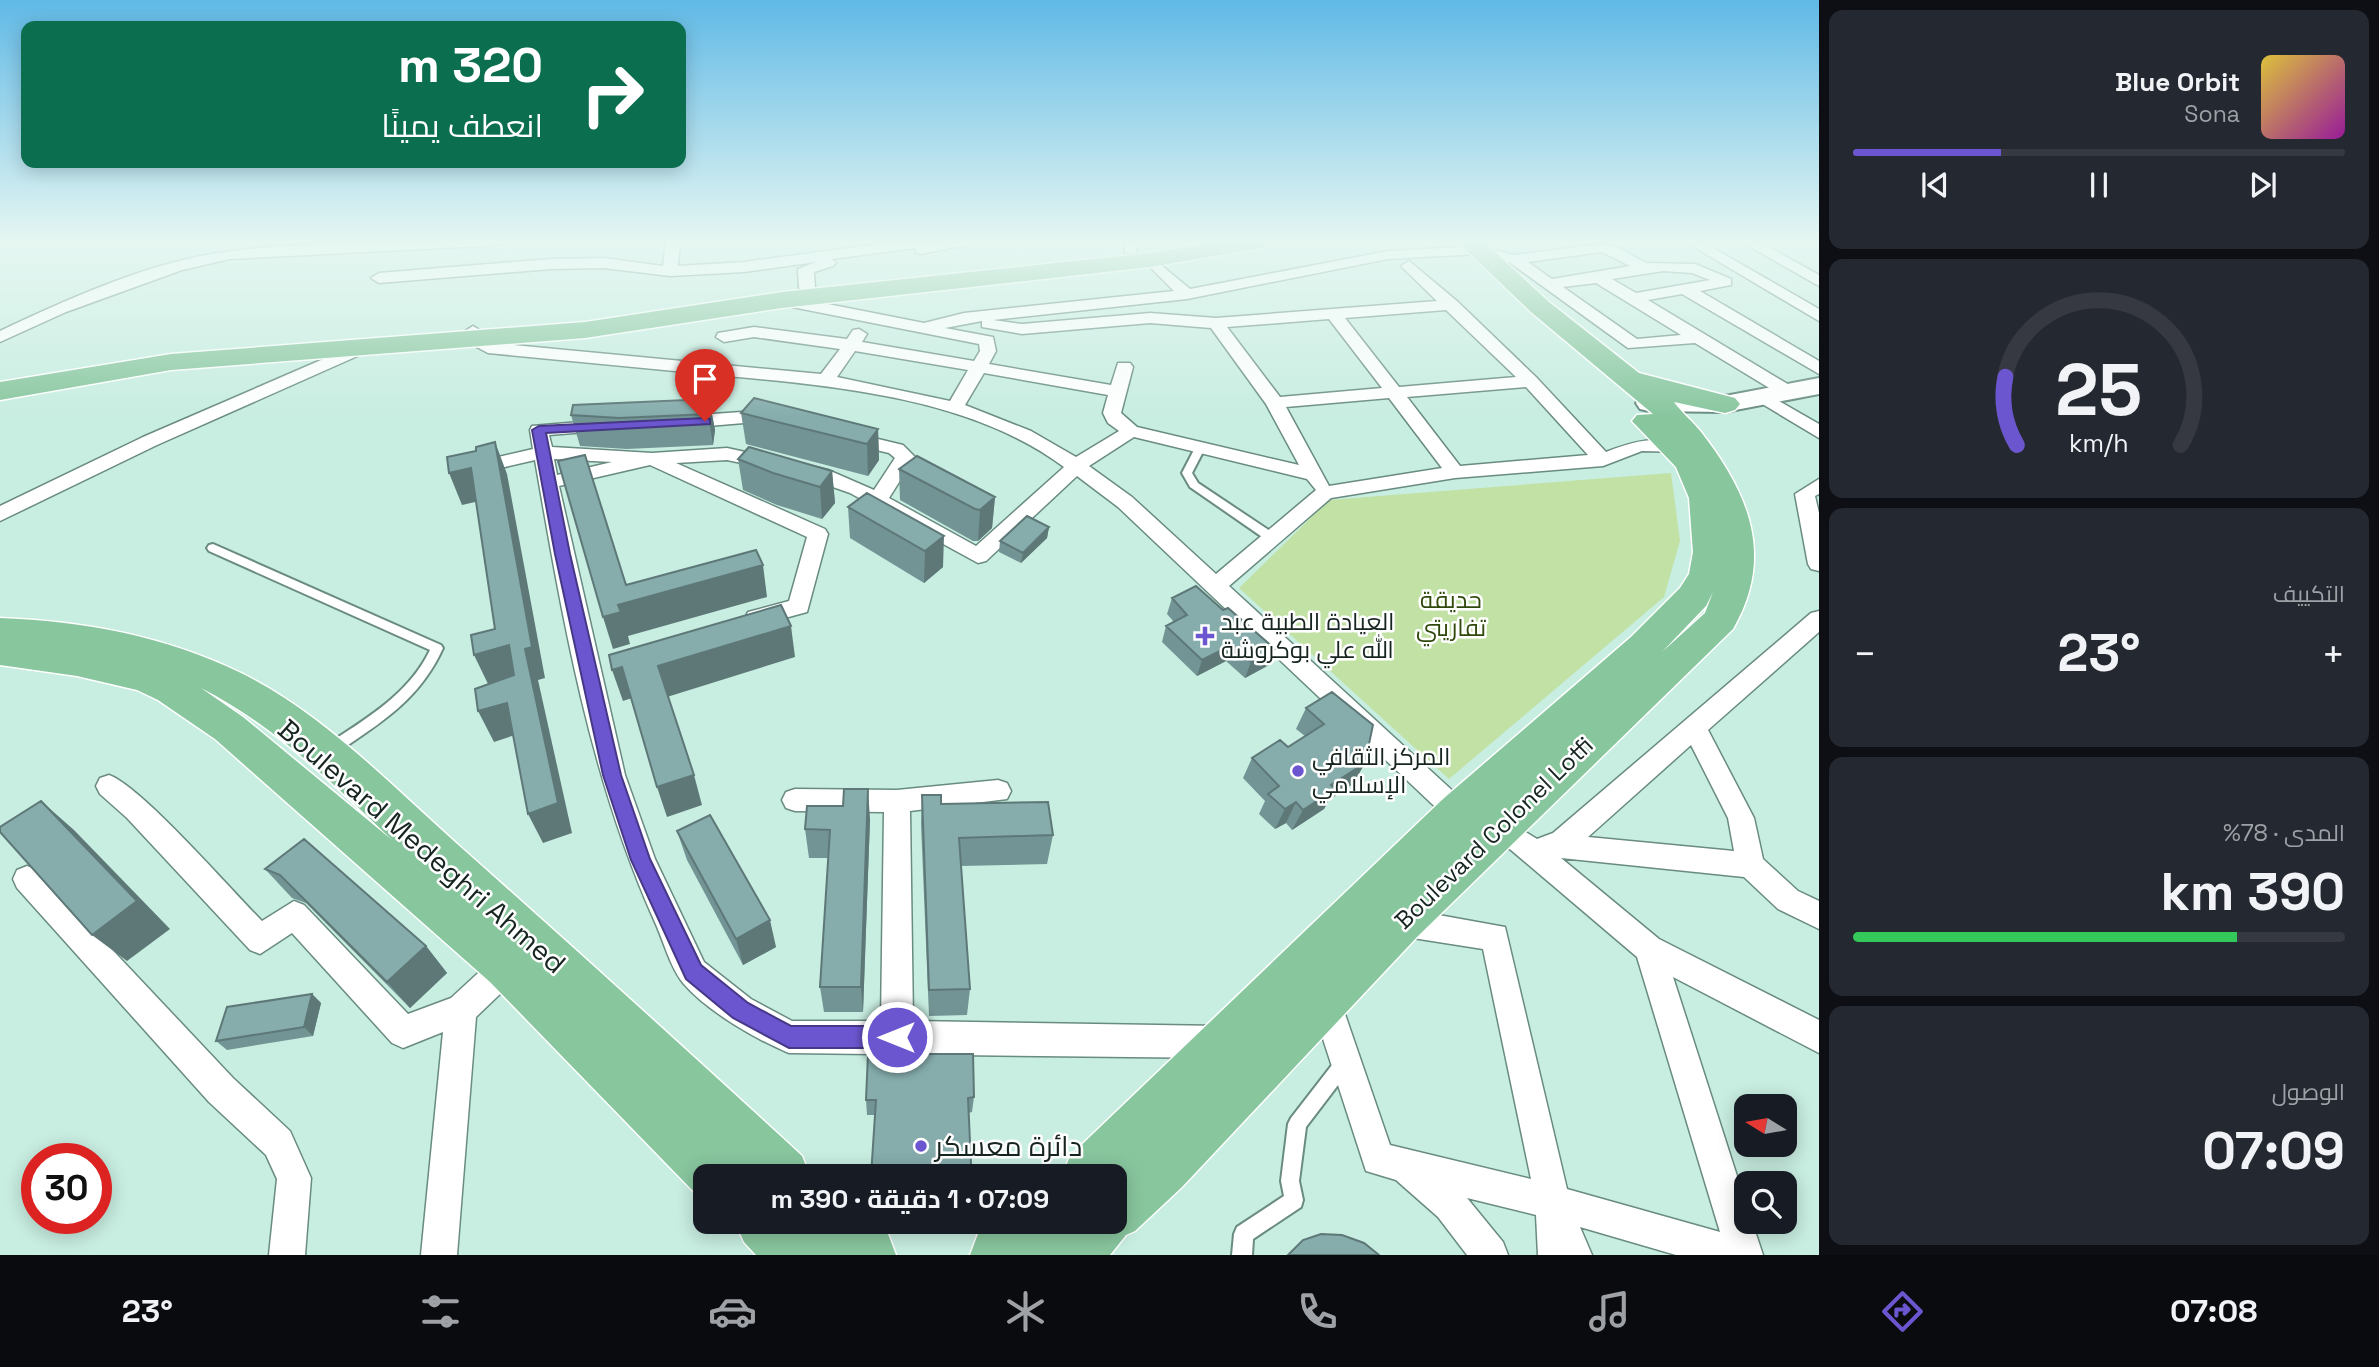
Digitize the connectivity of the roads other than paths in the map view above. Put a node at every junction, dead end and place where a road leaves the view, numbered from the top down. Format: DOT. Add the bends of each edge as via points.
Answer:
graph roads {
  1 [pos="86,300"];
  2 [pos="727,300"];
  3 [pos="782,300"];
  4 [pos="785,300"];
  5 [pos="1128,300"];
  6 [pos="1446,300"];
  7 [pos="1511,300"];
  8 [pos="1532,300"];
  9 [pos="1570,300"];
  10 [pos="1636,300"];
  11 [pos="1703,300"];
  12 [pos="1790,300"];
  13 [pos="1452,305"];
  14 [pos="1333,313"];
  15 [pos="1819,317"];
  16 [pos="870,318"];
  17 [pos="964,318"];
  18 [pos="1216,323"];
  19 [pos="929,327"];
  20 [pos="1693,335"];
  21 [pos="473,336"];
  22 [pos="0,337"];
  23 [pos="724,337"];
  24 [pos="1772,338"];
  25 [pos="851,345"];
  26 [pos="365,346"];
  27 [pos="1720,348"];
  28 [pos="978,367"];
  29 [pos="1124,367"];
  30 [pos="1615,367"];
  31 [pos="1819,369"];
  32 [pos="826,380"];
  33 [pos="0,382"];
  34 [pos="1530,382"];
  35 [pos="1819,386"];
  36 [pos="0,391"];
  37 [pos="1117,391"];
  38 [pos="1395,392"];
  39 [pos="1778,395"];
  40 [pos="1275,403"];
  41 [pos="1725,404"];
  42 [pos="956,407"];
  43 [pos="1655,419"];
  44 [pos="733,420"];
  45 [pos="663,424"];
  46 [pos="622,425"];
  47 [pos="794,425"];
  48 [pos="1131,431"];
  49 [pos="1819,432"];
  50 [pos="832,434"];
  51 [pos="1200,446"];
  52 [pos="543,452"];
  53 [pos="727,454"];
  54 [pos="652,459"];
  55 [pos="1603,460"];
  56 [pos="1076,466"];
  57 [pos="465,471"];
  58 [pos="1455,472"];
  59 [pos="550,483"];
  60 [pos="1320,484"];
  61 [pos="1819,485"];
  62 [pos="877,502"];
  63 [pos="0,514"];
  64 [pos="1272,538"];
  65 [pos="214,548"];
  66 [pos="1818,555"];
  67 [pos="1216,586"];
  68 [pos="1819,619"];
  69 [pos="737,623"];
  70 [pos="0,632"];
  71 [pos="0,655"];
  72 [pos="1694,726"];
  73 [pos="326,753"];
  74 [pos="109,786"];
  75 [pos="998,791"];
  76 [pos="795,800"];
  77 [pos="897,801"];
  78 [pos="1458,812"];
  79 [pos="1510,835"];
  80 [pos="1558,846"];
  81 [pos="1751,865"];
  82 [pos="27,879"];
  83 [pos="1819,916"];
  84 [pos="1400,922"];
  85 [pos="1649,949"];
  86 [pos="521,954"];
  87 [pos="1325,999"];
  88 [pos="461,1010"];
  89 [pos="897,1037"];
  90 [pos="1819,1037"];
  91 [pos="1224,1042"];
  92 [pos="1345,1061"];
  93 [pos="707,1164"];
  94 [pos="768,1164"];
  95 [pos="1102,1164"];
  96 [pos="1405,1166"];
  97 [pos="1127,1200"];
  98 [pos="1553,1202"];
  99 [pos="775,1234"];
  100 [pos="843,1234"];
  101 [pos="1026,1234"];
  102 [pos="1090,1234"];
  103 [pos="288,1255"];
  104 [pos="439,1255"];
  105 [pos="795,1255"];
  106 [pos="867,1255"];
  107 [pos="999,1255"];
  108 [pos="1067,1255"];
  109 [pos="1242,1255"];
  110 [pos="1490,1255"];
  111 [pos="1556,1255"];
  112 [pos="1574,1255"];
  113 [pos="1740,1255"];
  114 [pos="1745,1255"];
  1 -- 22 [label="street"];
  2 -- 21 [label="main road"];
  3 -- 4 [label="main road"];
  3 -- 16 [label="street"];
  3 -- 21 [label="main road" via="585,330"];
  5 -- 17 [label="street"];
  6 -- 13 [label="street"];
  7 -- 43 [label="main road, Boulevard Colonel Lotfi"];
  8 -- 30 [label="main road, Boulevard Colonel Lotfi"];
  9 -- 20 [label="street" via="1634,344 1691,339"];
  10 -- 20 [label="street"];
  11 -- 24 [label="street"];
  12 -- 15 [label="street"];
  13 -- 14 [label="street"];
  13 -- 34 [label="street"];
  14 -- 18 [label="street"];
  14 -- 38 [label="street"];
  16 -- 19 [label="street"];
  16 -- 25 [label="street"];
  17 -- 18 [label="street" via="1022,329 1139,318"];
  17 -- 19 [label="street"];
  18 -- 40 [label="street"];
  19 -- 28 [label="street" via="986,341 988,351"];
  20 -- 27 [label="street"];
  21 -- 26 [label="main road"];
  21 -- 32 [label="street" via="488,348"];
  21 -- 33 [label="main road" via="172,350"];
  23 -- 25 [label="street" via="754,332"];
  24 -- 27 [label="street"];
  24 -- 31 [label="street"];
  25 -- 28 [label="street"];
  25 -- 32 [label="street"];
  26 -- 36 [label="main road" via="171,362"];
  26 -- 63 [label="street" via="150,441"];
  27 -- 39 [label="street"];
  28 -- 37 [label="street"];
  28 -- 42 [label="street"];
  29 -- 37 [label="street"];
  30 -- 41 [label="main road" via="1666,390"];
  30 -- 43 [label="main road, Boulevard Colonel Lotfi"];
  32 -- 42 [label="street"];
  34 -- 38 [label="street"];
  34 -- 55 [label="street"];
  35 -- 39 [label="street"];
  37 -- 48 [label="street" via="1114,419"];
  38 -- 40 [label="street"];
  38 -- 58 [label="street"];
  39 -- 41 [label="street"];
  39 -- 49 [label="street"];
  40 -- 60 [label="street"];
  41 -- 43 [label="street"];
  42 -- 56 [label="street" via="1024,435"];
  43 -- 55 [label="street"];
  43 -- 78 [label="main road, Boulevard Colonel Lotfi" via="1697,475 1710,525 1706,574 1693,597 1644,647"];
  43 -- 79 [label="main road, Boulevard Colonel Lotfi" via="1711,466 1734,515 1739,543 1732,595 1720,620"];
  44 -- 45 [label="street"];
  44 -- 47 [label="street" via="756,416"];
  44 -- 53 [label="street"];
  46 -- 52 [label="street" via="539,430"];
  48 -- 51 [label="street"];
  48 -- 56 [label="street"];
  50 -- 62 [label="street" via="896,449 905,457"];
  51 -- 60 [label="street"];
  51 -- 64 [label="lane" via="1187,473 1194,485"];
  52 -- 54 [label="street"];
  52 -- 57 [label="street"];
  52 -- 59 [label="street"];
  53 -- 54 [label="street"];
  53 -- 62 [label="street" via="821,474"];
  54 -- 59 [label="street"];
  54 -- 69 [label="street" via="818,534 799,607"];
  55 -- 58 [label="street"];
  56 -- 62 [label="street" via="978,556"];
  56 -- 67 [label="street" via="1125,502"];
  58 -- 60 [label="street"];
  59 -- 89 [label="street" via="601,663 612,775 641,860 694,972 740,1010 789,1037"];
  60 -- 64 [label="street"];
  61 -- 66 [label="street" via="1805,494"];
  64 -- 67 [label="street"];
  65 -- 73 [label="lane" via="437,648 430,667 390,708"];
  67 -- 78 [label="street"];
  68 -- 72 [label="street"];
  70 -- 73 [label="main road, Boulevard Medeghri Ahmed" via="107,641 171,659 231,686"];
  71 -- 86 [label="main road, Boulevard Medeghri Ahmed" via="117,669 172,689"];
  72 -- 80 [label="street"];
  72 -- 81 [label="street" via="1741,818"];
  73 -- 86 [label="main road, Boulevard Medeghri Ahmed"];
  74 -- 88 [label="street" via="260,940 294,914 403,1032"];
  75 -- 77 [label="street"];
  76 -- 77 [label="street"];
  77 -- 89 [label="street"];
  78 -- 91 [label="main road, Boulevard Colonel Lotfi"];
  79 -- 80 [label="street"];
  79 -- 84 [label="main road, Boulevard Colonel Lotfi"];
  79 -- 85 [label="street"];
  80 -- 81 [label="street"];
  81 -- 83 [label="street" via="1788,900"];
  82 -- 103 [label="street" via="220,1090 278,1143 294,1178"];
  84 -- 87 [label="main road, Boulevard Colonel Lotfi"];
  84 -- 98 [label="street" via="1495,937"];
  85 -- 90 [label="street"];
  85 -- 114 [label="street"];
  86 -- 88 [label="street"];
  86 -- 93 [label="main road, Boulevard Medeghri Ahmed"];
  86 -- 94 [label="main road, Boulevard Medeghri Ahmed"];
  87 -- 92 [label="street"];
  87 -- 97 [label="main road, Boulevard Colonel Lotfi"];
  88 -- 104 [label="street"];
  89 -- 91 [label="street"];
  91 -- 95 [label="main road, Boulevard Colonel Lotfi"];
  92 -- 96 [label="street" via="1378,1159"];
  92 -- 109 [label="lane" via="1297,1124 1290,1181 1294,1200 1244,1234"];
  96 -- 98 [label="street"];
  96 -- 110 [label="street" via="1450,1205"];
  98 -- 111 [label="street"];
  98 -- 112 [label="street"];
  98 -- 113 [label="street"];
  99 -- 105 [label="main road"];
  100 -- 106 [label="main road"];
  101 -- 107 [label="main road"];
  102 -- 108 [label="main road"];
}
